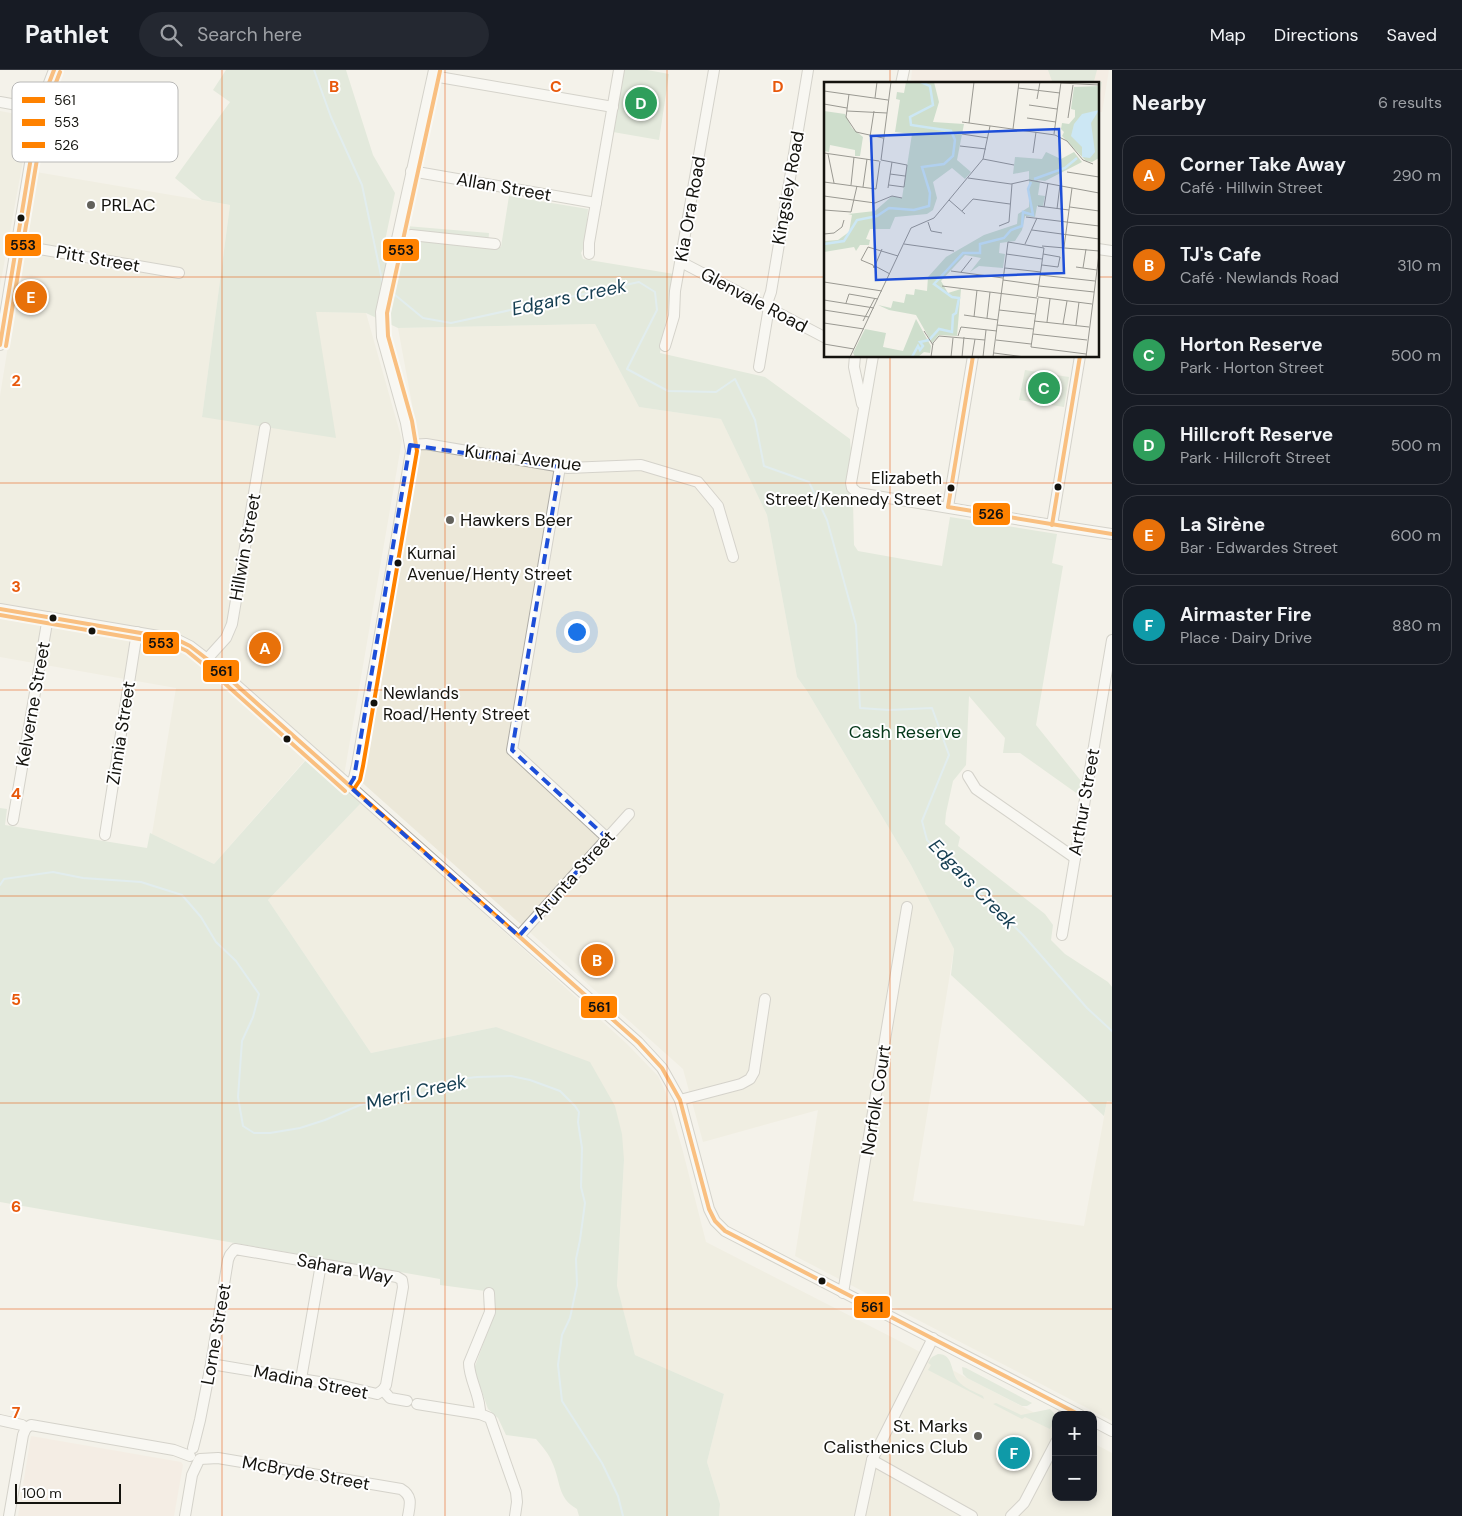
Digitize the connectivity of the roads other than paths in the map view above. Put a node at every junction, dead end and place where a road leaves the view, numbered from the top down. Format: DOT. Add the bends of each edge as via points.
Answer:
graph roads {
  1 [pos="54,70"];
  2 [pos="619,70"];
  3 [pos="714,70"];
  4 [pos="808,70"];
  5 [pos="434,73"];
  6 [pos="49,82"];
  7 [pos="613,107"];
  8 [pos="30,162"];
  9 [pos="411,171"];
  10 [pos="596,203"];
  11 [pos="411,234"];
  12 [pos="495,244"];
  13 [pos="16,245"];
  14 [pos="589,254"];
  15 [pos="681,262"];
  16 [pos="179,273"];
  17 [pos="767,307"];
  18 [pos="824,337"];
  19 [pos="0,345"];
  20 [pos="665,346"];
  21 [pos="855,358"];
  22 [pos="873,358"];
  23 [pos="973,358"];
  24 [pos="1080,358"];
  25 [pos="759,367"];
  26 [pos="864,410"];
  27 [pos="265,428"];
  28 [pos="410,445"];
  29 [pos="560,467"];
  30 [pos="948,507"];
  31 [pos="1052,525"];
  32 [pos="1112,534"];
  33 [pos="733,557"];
  34 [pos="0,609"];
  35 [pos="48,617"];
  36 [pos="137,632"];
  37 [pos="1112,640"];
  38 [pos="207,659"];
  39 [pos="968,776"];
  40 [pos="349,786"];
  41 [pos="630,814"];
  42 [pos="13,820"];
  43 [pos="105,835"];
  44 [pos="608,838"];
  45 [pos="1075,858"];
  46 [pos="908,907"];
  47 [pos="1062,935"];
  48 [pos="519,936"];
  49 [pos="765,999"];
  50 [pos="680,1100"];
  51 [pos="236,1249"];
  52 [pos="321,1264"];
  53 [pos="489,1293"];
  54 [pos="843,1293"];
  55 [pos="932,1338"];
  56 [pos="211,1364"];
  57 [pos="301,1379"];
  58 [pos="383,1390"];
  59 [pos="1070,1411"];
  60 [pos="480,1414"];
  61 [pos="0,1420"];
  62 [pos="1097,1423"];
  63 [pos="26,1428"];
  64 [pos="1112,1431"];
  65 [pos="1052,1450"];
  66 [pos="196,1454"];
  67 [pos="872,1460"];
  68 [pos="1024,1503"];
  69 [pos="9,1516"];
  70 [pos="185,1516"];
  71 [pos="408,1516"];
  72 [pos="515,1516"];
  73 [pos="860,1516"];
  74 [pos="972,1516"];
  75 [pos="1011,1516"];
  76 [pos="1021,1516"];
  1 -- 6 [label="street"];
  2 -- 7 [label="street"];
  3 -- 15 [label="street, Kia Ora Road"];
  4 -- 17 [label="street, Kingsley Road"];
  5 -- 7 [label="street"];
  5 -- 9 [label="street"];
  7 -- 10 [label="street"];
  8 -- 13 [label="street"];
  9 -- 10 [label="street, Allan Street"];
  9 -- 28 [label="street" via="381,312 382,337"];
  10 -- 14 [label="street"];
  11 -- 12 [label="street"];
  13 -- 16 [label="street, Pitt Street"];
  13 -- 19 [label="street"];
  15 -- 17 [label="street, Glenvale Road"];
  15 -- 20 [label="street, Kia Ora Road" via="674,316"];
  17 -- 18 [label="street, Glenvale Road"];
  17 -- 25 [label="street, Kingsley Road"];
  21 -- 26 [label="street"];
  22 -- 26 [label="street"];
  23 -- 30 [label="street"];
  24 -- 31 [label="street"];
  26 -- 30 [label="street" via="851,483 854,491"];
  27 -- 38 [label="street, Hillwin Street" via="232,624 228,634"];
  28 -- 29 [label="street, Kurnai Avenue" via="426,444"];
  28 -- 40 [label="street" via="410,461 357,765"];
  29 -- 33 [label="street, Kurnai Avenue" via="641,465 698,482 718,506"];
  29 -- 44 [label="street" via="512,750"];
  30 -- 31 [label="street"];
  31 -- 32 [label="street"];
  34 -- 35 [label="street"];
  35 -- 36 [label="street"];
  35 -- 42 [label="street, Kelverne Street"];
  36 -- 38 [label="street" via="176,640"];
  36 -- 43 [label="street, Zinnia Street"];
  37 -- 45 [label="street, Arthur Street"];
  38 -- 40 [label="street"];
  39 -- 45 [label="street" via="976,789"];
  40 -- 48 [label="street"];
  41 -- 44 [label="street, Arunta Street"];
  44 -- 48 [label="street, Arunta Street"];
  45 -- 47 [label="street, Arthur Street"];
  46 -- 54 [label="street, Norfolk Court"];
  48 -- 50 [label="street" via="645,1049 662,1068"];
  49 -- 50 [label="street" via="754,1072 750,1079"];
  50 -- 54 [label="street" via="709,1209 716,1221 725,1231"];
  51 -- 52 [label="street, Sahara Way"];
  51 -- 56 [label="street, Lorne Street" via="228,1260"];
  52 -- 57 [label="street"];
  52 -- 58 [label="street, Sahara Way" via="402,1280"];
  53 -- 60 [label="street" via="490,1312 469,1363 480,1401"];
  54 -- 55 [label="street"];
  55 -- 59 [label="street"];
  55 -- 67 [label="street"];
  56 -- 57 [label="street, Madina Street"];
  56 -- 66 [label="street, Lorne Street"];
  57 -- 58 [label="street, Madina Street" via="377,1394"];
  58 -- 60 [label="street, Madina Street" via="390,1398"];
  60 -- 72 [label="street" via="492,1422 514,1485 517,1497"];
  61 -- 63 [label="street, McBryde Street" via="22,1424"];
  62 -- 64 [label="street"];
  63 -- 66 [label="street, McBryde Street" via="31,1425"];
  63 -- 69 [label="street"];
  65 -- 68 [label="street"];
  66 -- 70 [label="street, Lorne Street"];
  66 -- 71 [label="street, McBryde Street" via="401,1489 409,1495"];
  67 -- 73 [label="street"];
  67 -- 74 [label="street"];
  68 -- 75 [label="street"];
  68 -- 76 [label="street"];
}
